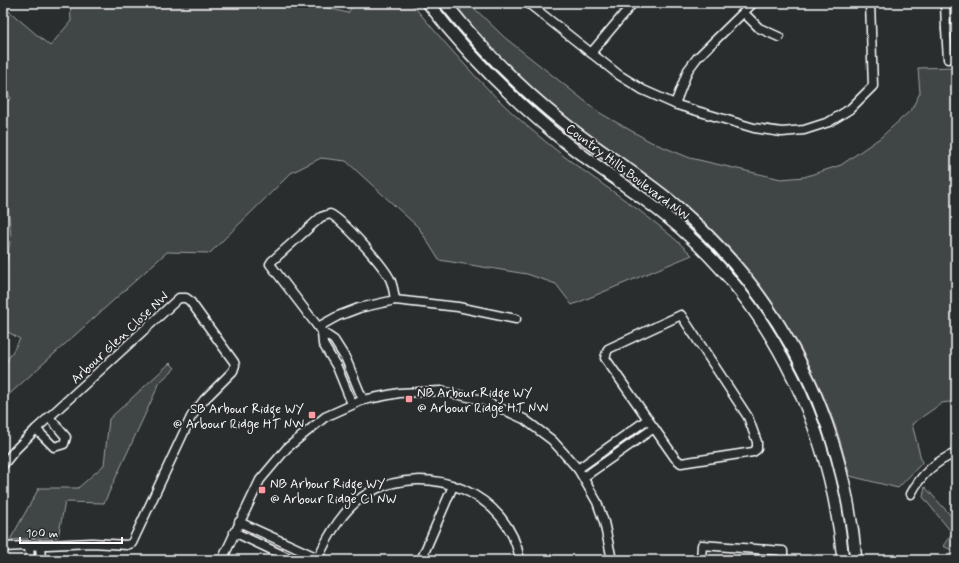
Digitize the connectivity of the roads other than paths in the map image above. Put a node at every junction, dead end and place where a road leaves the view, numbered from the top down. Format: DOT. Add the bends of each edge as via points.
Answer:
graph roads {
  1 [pos="428,3"];
  2 [pos="528,3"];
  3 [pos="633,3"];
  4 [pos="753,3"];
  5 [pos="870,3"];
  6 [pos="945,3"];
  7 [pos="446,4"];
  8 [pos="744,13"];
  9 [pos="946,29"];
  10 [pos="956,29"];
  11 [pos="779,37"];
  12 [pos="591,53"];
  13 [pos="948,59"];
  14 [pos="675,104"];
  15 [pos="396,300"];
  16 [pos="516,319"];
  17 [pos="320,330"];
  18 [pos="363,400"];
  19 [pos="352,404"];
  20 [pos="49,417"];
  21 [pos="648,419"];
  22 [pos="654,428"];
  23 [pos="36,430"];
  24 [pos="956,453"];
  25 [pos="3,465"];
  26 [pos="578,469"];
  27 [pos="584,477"];
  28 [pos="453,486"];
  29 [pos="911,494"];
  30 [pos="239,522"];
  31 [pos="234,532"];
  32 [pos="40,545"];
  33 [pos="3,546"];
  34 [pos="29,546"];
  35 [pos="317,559"];
  36 [pos="30,560"];
  37 [pos="41,560"];
  38 [pos="222,560"];
  39 [pos="293,560"];
  40 [pos="422,560"];
  41 [pos="520,560"];
  42 [pos="612,560"];
  43 [pos="701,560"];
  44 [pos="783,560"];
  45 [pos="843,560"];
  46 [pos="856,560"];
  1 -- 45 [label="main road, Country Hills Boulevard NW" via="482,66 538,119 571,147 656,207 681,229 718,266 754,311 788,367 804,400 821,446 836,506"];
  2 -- 12 [label="street"];
  3 -- 12 [label="street"];
  4 -- 8 [label="street"];
  5 -- 14 [label="street" via="873,86 850,109 829,122 804,130 782,132 754,128"];
  6 -- 9 [label="street"];
  7 -- 46 [label="main road, Country Hills Boulevard NW" via="519,84 564,124 679,208 755,289 791,345 819,402 842,469"];
  8 -- 11 [label="street" via="759,28"];
  8 -- 14 [label="street" via="697,58 688,70"];
  9 -- 10 [label="street"];
  9 -- 13 [label="street"];
  12 -- 14 [label="street" via="619,76 642,90"];
  15 -- 16 [label="street" via="458,307"];
  15 -- 17 [label="street" via="359,308 338,316"];
  15 -- 17 [label="street" via="390,279 375,259 333,216 326,215 270,264"];
  17 -- 18 [label="street" via="334,340 342,352"];
  17 -- 19 [label="street"];
  18 -- 19 [label="street"];
  18 -- 26 [label="street" via="399,393 441,391 482,400 524,419 552,440"];
  19 -- 30 [label="street" via="325,417 287,448 260,480"];
  20 -- 23 [label="street, Arbour Glen Close NW"];
  20 -- 23 [label="street" via="66,437 64,444 54,447"];
  20 -- 32 [label="street, Arbour Glen Close NW" via="178,298 190,301 234,362 232,371 204,400 192,417 132,543"];
  21 -- 22 [label="street"];
  21 -- 22 [label="street" via="606,358 606,351 681,315 748,417 758,446 749,454 681,462 675,458"];
  21 -- 26 [label="street"];
  22 -- 27 [label="street"];
  23 -- 25 [label="street, Arbour Glen Close NW"];
  24 -- 29 [label="street" via="933,464"];
  26 -- 27 [label="street"];
  27 -- 42 [label="street" via="604,522"];
  28 -- 35 [label="street" via="436,481 417,480 393,484 370,492 350,507 334,526"];
  28 -- 40 [label="street"];
  28 -- 41 [label="street" via="472,493 487,503 506,522 517,544"];
  30 -- 31 [label="street"];
  30 -- 35 [label="street"];
  31 -- 38 [label="street"];
  31 -- 39 [label="street"];
  32 -- 34 [label="street, Arbour Glen Close NW"];
  32 -- 37 [label="street"];
  33 -- 34 [label="street, Arbour Glen Close NW"];
  34 -- 36 [label="street"];
  43 -- 44 [label="street" via="702,546 783,551"];
}
